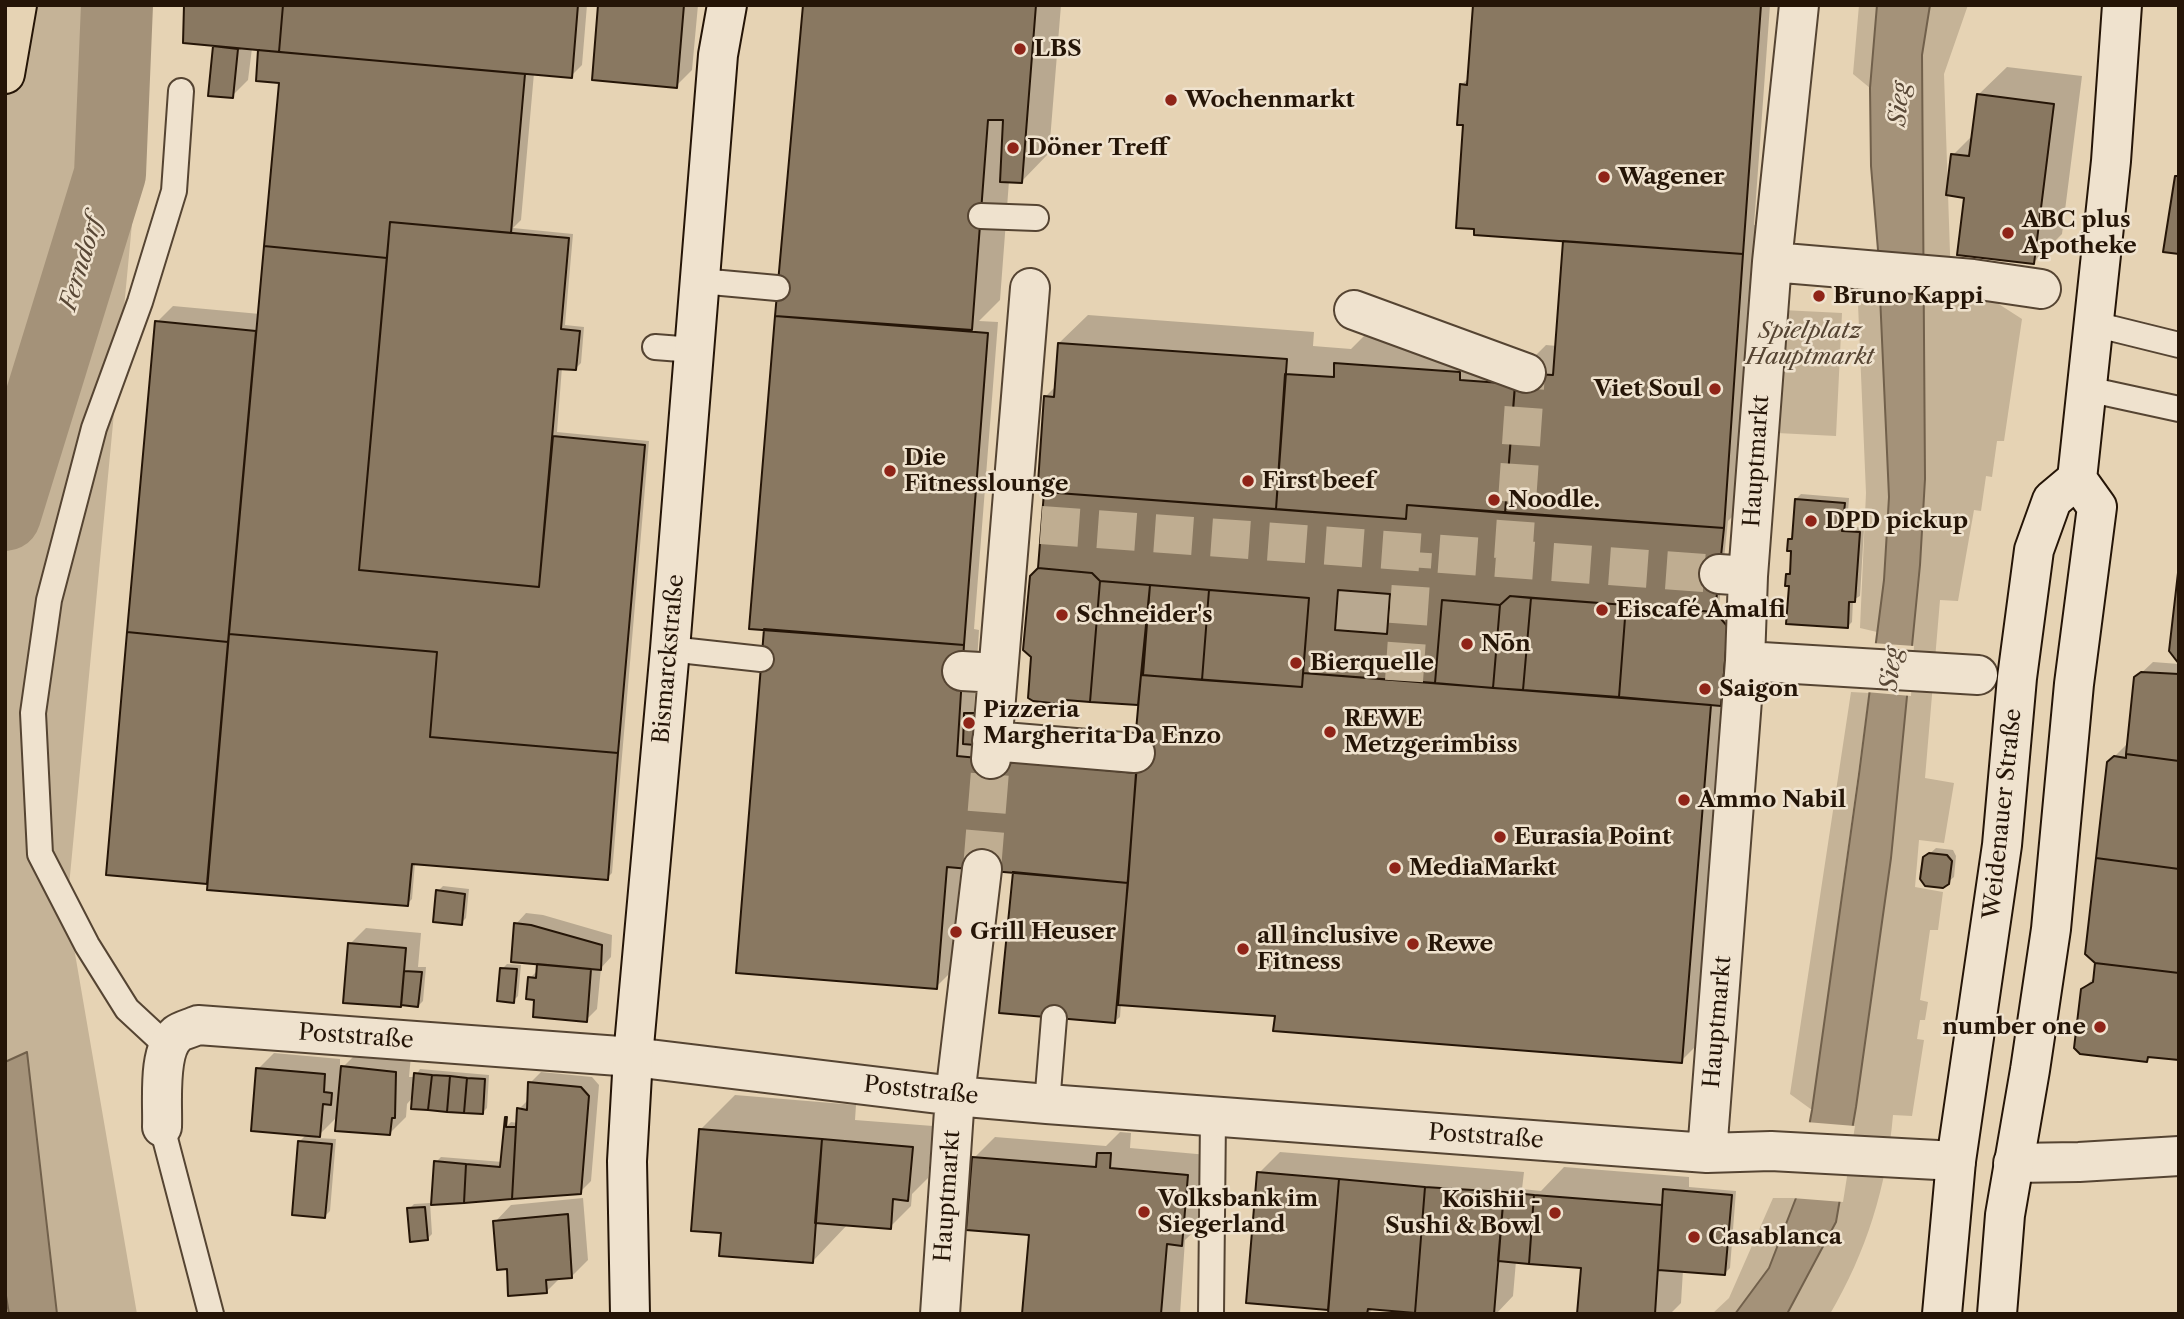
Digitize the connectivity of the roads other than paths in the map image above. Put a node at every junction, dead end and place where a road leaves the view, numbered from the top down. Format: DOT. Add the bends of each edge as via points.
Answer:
graph roads {
  1 [pos="18,5"];
  2 [pos="727,5"];
  3 [pos="1798,5"];
  4 [pos="2122,5"];
  5 [pos="5,74"];
  6 [pos="181,91"];
  7 [pos="981,216"];
  8 [pos="1036,218"];
  9 [pos="1772,262"];
  10 [pos="700,281"];
  11 [pos="777,288"];
  12 [pos="1030,288"];
  13 [pos="2041,289"];
  14 [pos="1354,310"];
  15 [pos="2094,324"];
  16 [pos="2179,345"];
  17 [pos="654,347"];
  18 [pos="694,350"];
  19 [pos="1526,373"];
  20 [pos="2087,389"];
  21 [pos="2179,409"];
  22 [pos="2077,479"];
  23 [pos="670,649"];
  24 [pos="761,659"];
  25 [pos="1745,661"];
  26 [pos="1960,675"];
  27 [pos="1135,753"];
  28 [pos="982,869"];
  29 [pos="1054,1018"];
  30 [pos="168,1047"];
  31 [pos="632,1057"];
  32 [pos="955,1096"];
  33 [pos="1047,1104"];
  34 [pos="1213,1117"];
  35 [pos="162,1126"];
  36 [pos="1707,1153"];
  37 [pos="2179,1156"];
  38 [pos="1956,1161"];
  39 [pos="2013,1163"];
  40 [pos="211,1314"];
  41 [pos="630,1314"];
  42 [pos="940,1314"];
  43 [pos="1211,1314"];
  44 [pos="1942,1314"];
  45 [pos="1997,1314"];
  1 -- 5 [label="highway"];
  2 -- 10 [label="street, Bismarckstraße" via="718,55"];
  3 -- 9 [label="street, Hauptmarkt"];
  4 -- 15 [label="street"];
  6 -- 30 [label="lane" via="174,191 94,428 49,600 33,713 40,854 87,945 127,1009"];
  7 -- 8 [label="lane"];
  9 -- 13 [label="street"];
  9 -- 25 [label="street, Hauptmarkt" via="1733,575"];
  10 -- 11 [label="lane"];
  10 -- 18 [label="street, Bismarckstraße"];
  12 -- 27 [label="street" via="1026,523 980,672 992,750"];
  14 -- 19 [label="street"];
  15 -- 16 [label="lane"];
  15 -- 20 [label="street"];
  17 -- 18 [label="lane"];
  18 -- 23 [label="street, Bismarckstraße"];
  20 -- 21 [label="lane"];
  20 -- 22 [label="street"];
  22 -- 38 [label="street, Weidenauer Straße" via="2052,500 2034,550 2002,845"];
  22 -- 39 [label="street" via="2097,507 2074,684 2051,929"];
  23 -- 24 [label="lane"];
  23 -- 31 [label="street, Bismarckstraße"];
  25 -- 26 [label="street"];
  25 -- 36 [label="street, Hauptmarkt" via="1712,891"];
  28 -- 32 [label="street, Hauptmarkt"];
  29 -- 33 [label="lane"];
  30 -- 31 [label="street, Poststraße" via="178,1033 198,1026"];
  30 -- 35 [label="street"];
  31 -- 32 [label="street, Poststraße"];
  31 -- 41 [label="street, Bismarckstraße" via="627,1161"];
  32 -- 33 [label="street, Poststraße"];
  32 -- 42 [label="street, Hauptmarkt"];
  33 -- 34 [label="street, Poststraße"];
  34 -- 36 [label="street, Poststraße"];
  34 -- 43 [label="lane"];
  35 -- 40 [label="lane"];
  36 -- 38 [label="street, Poststraße" via="1771,1151"];
  37 -- 39 [label="street"];
  38 -- 39 [label="street"];
  38 -- 44 [label="street, Weidenauer Straße"];
  39 -- 45 [label="street"];
}
